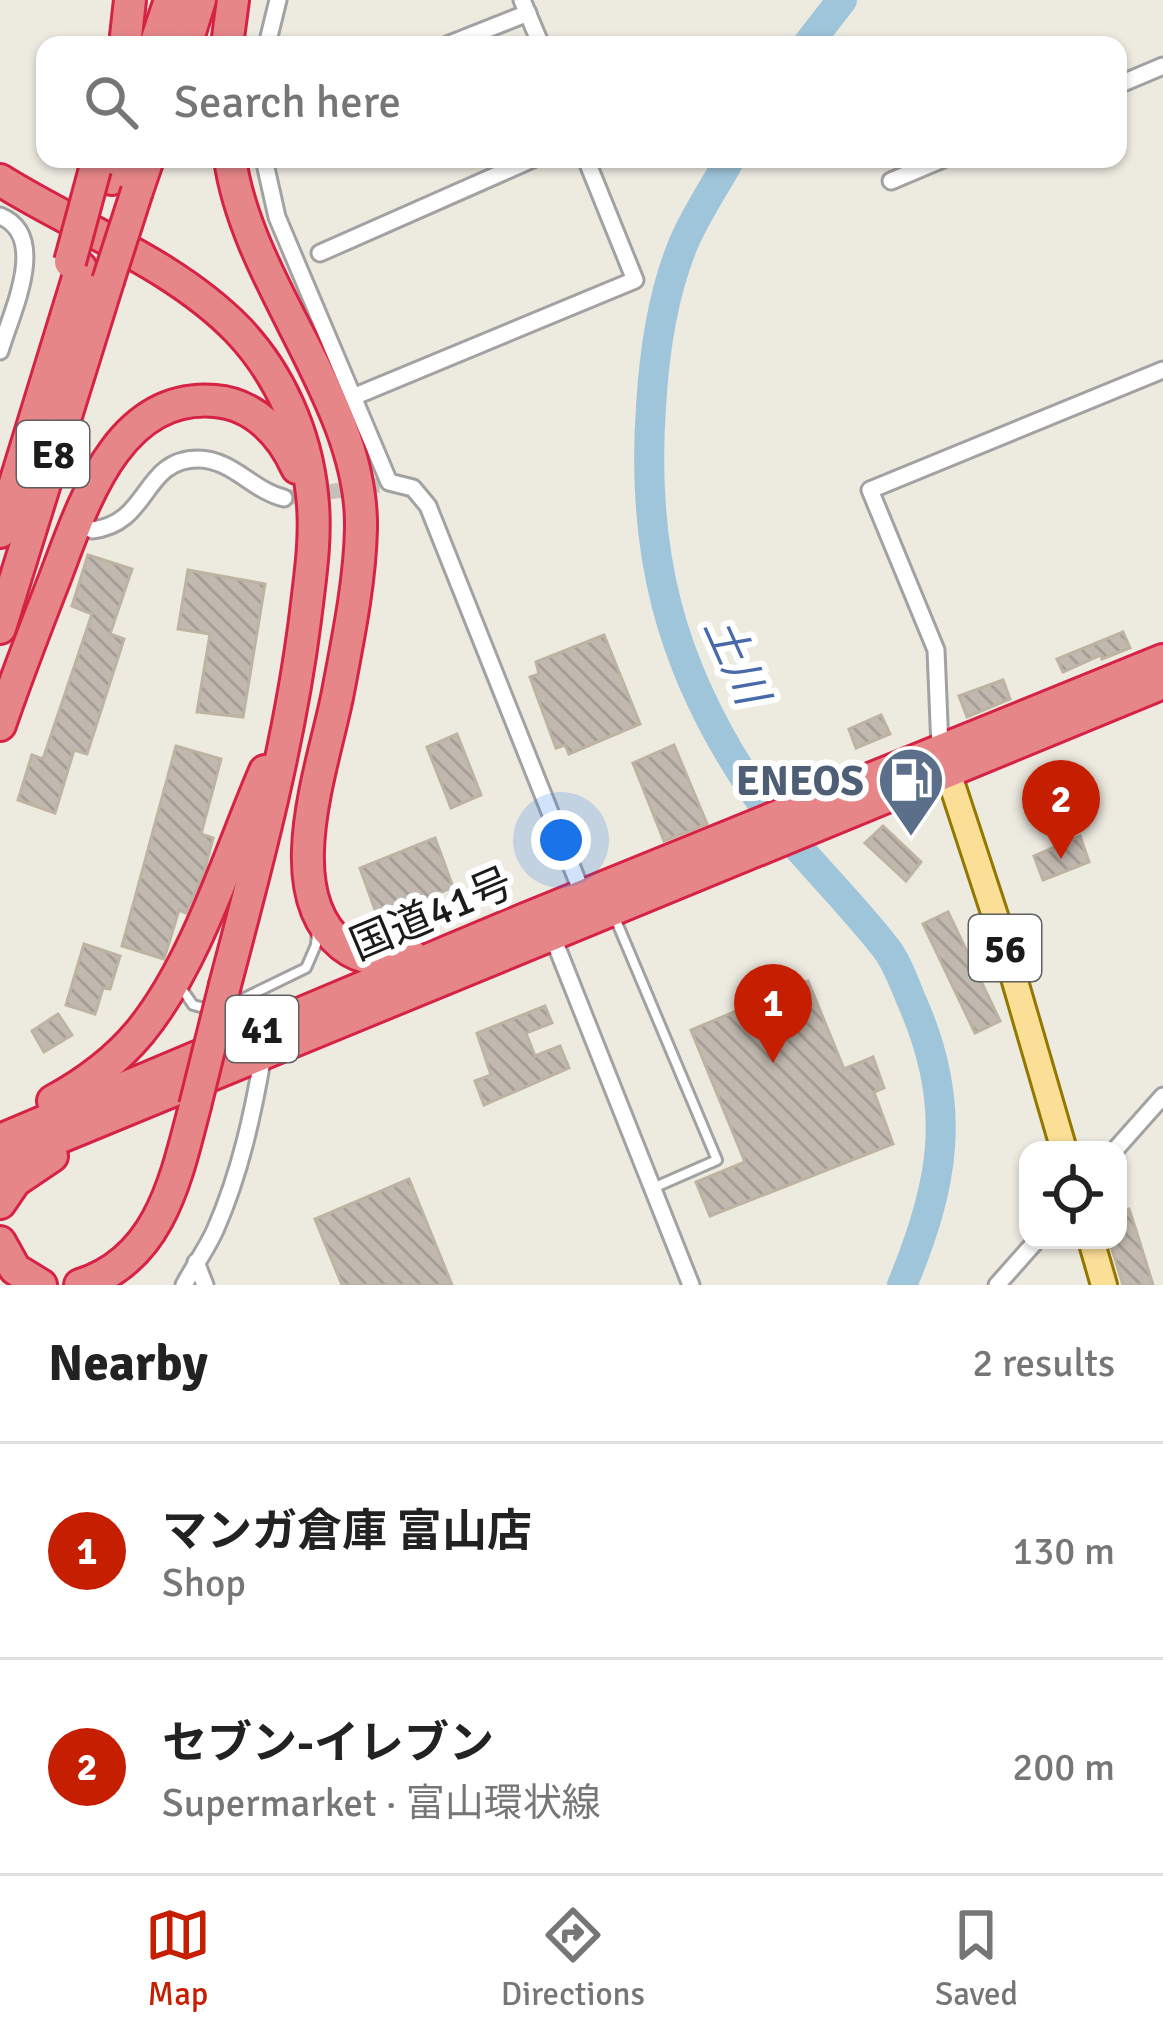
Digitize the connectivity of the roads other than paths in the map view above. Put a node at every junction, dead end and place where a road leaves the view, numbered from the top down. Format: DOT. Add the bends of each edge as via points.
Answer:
graph roads {
  1 [pos="130,0"];
  2 [pos="170,0"];
  3 [pos="200,0"];
  4 [pos="233,0"];
  5 [pos="278,0"];
  6 [pos="525,7"];
  7 [pos="126,36"];
  8 [pos="158,36"];
  9 [pos="189,36"];
  10 [pos="228,36"];
  11 [pos="269,36"];
  12 [pos="466,36"];
  13 [pos="537,36"];
  14 [pos="1163,67"];
  15 [pos="1127,82"];
  16 [pos="0,156"];
  17 [pos="232,168"];
  18 [pos="266,168"];
  19 [pos="513,168"];
  20 [pos="590,168"];
  21 [pos="922,168"];
  22 [pos="112,171"];
  23 [pos="0,180"];
  24 [pos="891,181"];
  25 [pos="4,220"];
  26 [pos="320,253"];
  27 [pos="86,270"];
  28 [pos="0,351"];
  29 [pos="1163,370"];
  30 [pos="353,397"];
  31 [pos="284,498"];
  32 [pos="0,529"];
  33 [pos="92,530"];
  34 [pos="313,556"];
  35 [pos="358,557"];
  36 [pos="0,628"];
  37 [pos="1163,660"];
  38 [pos="1163,683"];
  39 [pos="297,686"];
  40 [pos="339,690"];
  41 [pos="0,725"];
  42 [pos="945,760"];
  43 [pos="720,854"];
  44 [pos="583,895"];
  45 [pos="613,911"];
  46 [pos="318,916"];
  47 [pos="538,927"];
  48 [pos="183,961"];
  49 [pos="235,982"];
  50 [pos="263,1055"];
  51 [pos="1163,1096"];
  52 [pos="205,1102"];
  53 [pos="0,1130"];
  54 [pos="0,1140"];
  55 [pos="1061,1141"];
  56 [pos="1123,1141"];
  57 [pos="0,1162"];
  58 [pos="653,1188"];
  59 [pos="0,1203"];
  60 [pos="0,1242"];
  61 [pos="1029,1249"];
  62 [pos="1094,1249"];
  63 [pos="196,1262"];
  64 [pos="41,1285"];
  65 [pos="80,1285"];
  66 [pos="129,1285"];
  67 [pos="184,1285"];
  68 [pos="206,1285"];
  69 [pos="692,1285"];
  70 [pos="997,1285"];
  71 [pos="1104,1285"];
  1 -- 7 [label="highway"];
  2 -- 8 [label="highway"];
  3 -- 9 [label="highway"];
  4 -- 10 [label="highway"];
  5 -- 11 [label="street"];
  6 -- 12 [label="street"];
  6 -- 13 [label="street"];
  14 -- 15 [label="street"];
  16 -- 35 [label="highway" via="180,262 254,322 317,427 348,504"];
  17 -- 35 [label="highway" via="254,246 345,444 361,512"];
  18 -- 30 [label="street" via="277,218"];
  19 -- 26 [label="street"];
  20 -- 30 [label="street" via="635,280"];
  21 -- 24 [label="street"];
  22 -- 27 [label="highway, E8"];
  23 -- 34 [label="highway" via="175,280 248,342 296,422 312,490"];
  25 -- 28 [label="street" via="20,229 28,251"];
  27 -- 32 [label="highway, E8"];
  27 -- 36 [label="highway, E8"];
  29 -- 42 [label="street" via="870,490 936,650"];
  30 -- 44 [label="street" via="384,484 413,488 428,506"];
  31 -- 33 [label="street" via="196,458 153,480 126,520"];
  34 -- 39 [label="highway"];
  34 -- 41 [label="highway" via="300,475 264,422 226,402 158,412 121,442 93,485"];
  35 -- 40 [label="highway"];
  37 -- 42 [label="highway, 国道41号 / 41"];
  38 -- 42 [label="highway, 国道41号 / 41"];
  39 -- 48 [label="highway"];
  39 -- 49 [label="highway"];
  40 -- 46 [label="highway" via="310,832"];
  40 -- 49 [label="highway" via="288,809"];
  42 -- 43 [label="highway, 国道41号 / 41"];
  42 -- 55 [label="main road, 56"];
  43 -- 44 [label="highway, 国道41号 / 41"];
  43 -- 45 [label="highway, 国道41号 / 41"];
  44 -- 47 [label="highway, 国道41号 / 41"];
  45 -- 47 [label="highway, 国道41号 / 41"];
  45 -- 58 [label="lane" via="716,1160"];
  46 -- 47 [label="highway" via="347,950 367,959"];
  46 -- 48 [label="lane" via="306,968 224,1007 187,999"];
  47 -- 50 [label="highway, 国道41号 / 41"];
  47 -- 54 [label="highway, 国道41号 / 41"];
  47 -- 58 [label="street"];
  48 -- 53 [label="highway" via="115,1059"];
  49 -- 52 [label="highway, bridge"];
  50 -- 57 [label="highway, 国道41号 / 41"];
  50 -- 59 [label="highway" via="45,1159"];
  50 -- 63 [label="street" via="243,1150"];
  51 -- 56 [label="street"];
  52 -- 65 [label="highway" via="146,1239 116,1269"];
  52 -- 66 [label="highway" via="180,1218"];
  58 -- 69 [label="street"];
  60 -- 64 [label="highway" via="15,1269"];
  61 -- 70 [label="street"];
  62 -- 71 [label="main road"];
  63 -- 67 [label="street"];
  63 -- 68 [label="street"];
}
